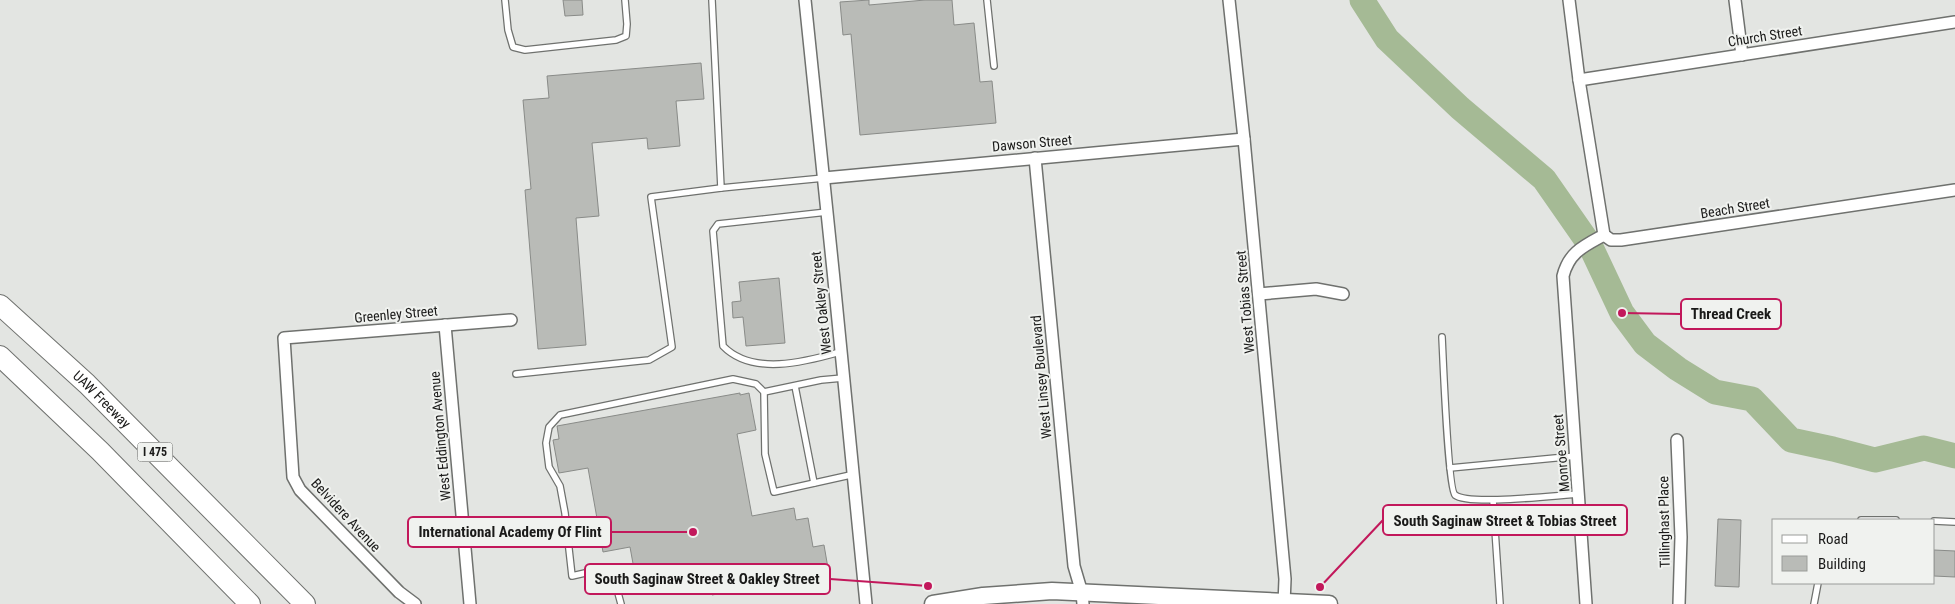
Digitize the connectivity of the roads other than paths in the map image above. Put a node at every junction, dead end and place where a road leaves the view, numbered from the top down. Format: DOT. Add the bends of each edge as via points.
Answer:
graph roads {
  1 [pos="505,0"];
  2 [pos="625,0"];
  3 [pos="712,0"];
  4 [pos="805,0"];
  5 [pos="987,0"];
  6 [pos="1229,0"];
  7 [pos="1569,0"];
  8 [pos="1735,0"];
  9 [pos="1955,22"];
  10 [pos="1742,55"];
  11 [pos="994,66"];
  12 [pos="1578,80"];
  13 [pos="1244,139"];
  14 [pos="1035,158"];
  15 [pos="824,178"];
  16 [pos="721,188"];
  17 [pos="1955,190"];
  18 [pos="827,212"];
  19 [pos="1604,235"];
  20 [pos="1259,294"];
  21 [pos="1343,294"];
  22 [pos="0,305"];
  23 [pos="511,320"];
  24 [pos="445,325"];
  25 [pos="1442,337"];
  26 [pos="284,338"];
  27 [pos="840,352"];
  28 [pos="0,356"];
  29 [pos="516,374"];
  30 [pos="843,378"];
  31 [pos="795,386"];
  32 [pos="764,392"];
  33 [pos="1677,440"];
  34 [pos="1576,456"];
  35 [pos="1450,468"];
  36 [pos="855,474"];
  37 [pos="816,482"];
  38 [pos="1580,494"];
  39 [pos="1493,500"];
  40 [pos="1935,521"];
  41 [pos="1955,522"];
  42 [pos="1818,584"];
  43 [pos="1082,598"];
  44 [pos="1107,599"];
  45 [pos="1284,603"];
  46 [pos="250,604"];
  47 [pos="305,604"];
  48 [pos="415,604"];
  49 [pos="470,604"];
  50 [pos="621,604"];
  51 [pos="866,604"];
  52 [pos="932,604"];
  53 [pos="1329,604"];
  54 [pos="1500,604"];
  55 [pos="1586,604"];
  56 [pos="1679,604"];
  57 [pos="1814,604"];
  1 -- 2 [label="lane" via="513,47 525,50 616,40 626,36"];
  3 -- 16 [label="lane"];
  4 -- 15 [label="street, West Oakley Street"];
  5 -- 11 [label="lane"];
  6 -- 13 [label="street, West Tobias Street"];
  7 -- 12 [label="street"];
  8 -- 10 [label="street"];
  9 -- 10 [label="street, Church Street"];
  10 -- 12 [label="street, Church Street"];
  12 -- 19 [label="street"];
  13 -- 14 [label="street, Dawson Street"];
  13 -- 20 [label="street, West Tobias Street"];
  14 -- 15 [label="street, Dawson Street"];
  14 -- 43 [label="street, West Linsey Boulevard" via="1074,566"];
  15 -- 16 [label="lane"];
  15 -- 18 [label="street, West Oakley Street"];
  16 -- 29 [label="lane" via="651,197 672,346 649,360"];
  17 -- 19 [label="street, Beach Street" via="1621,240 1611,240"];
  18 -- 27 [label="street, West Oakley Street"];
  18 -- 27 [label="lane" via="718,224 713,231 723,346 731,355 783,365"];
  19 -- 34 [label="street, Monroe Street" via="1578,249 1566,264 1563,276"];
  20 -- 21 [label="street" via="1316,289"];
  20 -- 45 [label="street, West Tobias Street" via="1285,579"];
  22 -- 47 [label="highway, UAW Freeway / I 475" via="100,396"];
  23 -- 24 [label="street, Greenley Street"];
  24 -- 26 [label="street, Greenley Street"];
  24 -- 49 [label="street, West Eddington Avenue"];
  25 -- 35 [label="lane"];
  26 -- 48 [label="street, Belvidere Avenue" via="293,477 300,490 399,592"];
  27 -- 30 [label="street, West Oakley Street"];
  28 -- 46 [label="highway, I 475" via="100,451"];
  30 -- 31 [label="lane"];
  30 -- 36 [label="street, West Oakley Street"];
  31 -- 32 [label="lane"];
  31 -- 37 [label="lane"];
  32 -- 37 [label="lane" via="765,454 774,492"];
  32 -- 50 [label="lane" via="756,384 733,379 560,415 549,427 548,459 560,486 572,576 611,567"];
  33 -- 56 [label="street, Tillinghast Place" via="1681,537"];
  34 -- 35 [label="lane"];
  34 -- 38 [label="street, Monroe Street"];
  35 -- 39 [label="lane" via="1452,491 1456,496 1466,500"];
  36 -- 37 [label="lane"];
  36 -- 51 [label="street, West Oakley Street"];
  38 -- 39 [label="lane"];
  38 -- 55 [label="street, Monroe Street"];
  39 -- 54 [label="lane"];
  40 -- 41 [label="lane"];
  42 -- 57 [label="lane"];
  43 -- 44 [label="main road"];
  43 -- 52 [label="main road" via="1052,591"];
  44 -- 45 [label="main road"];
  45 -- 53 [label="main road"];
}
